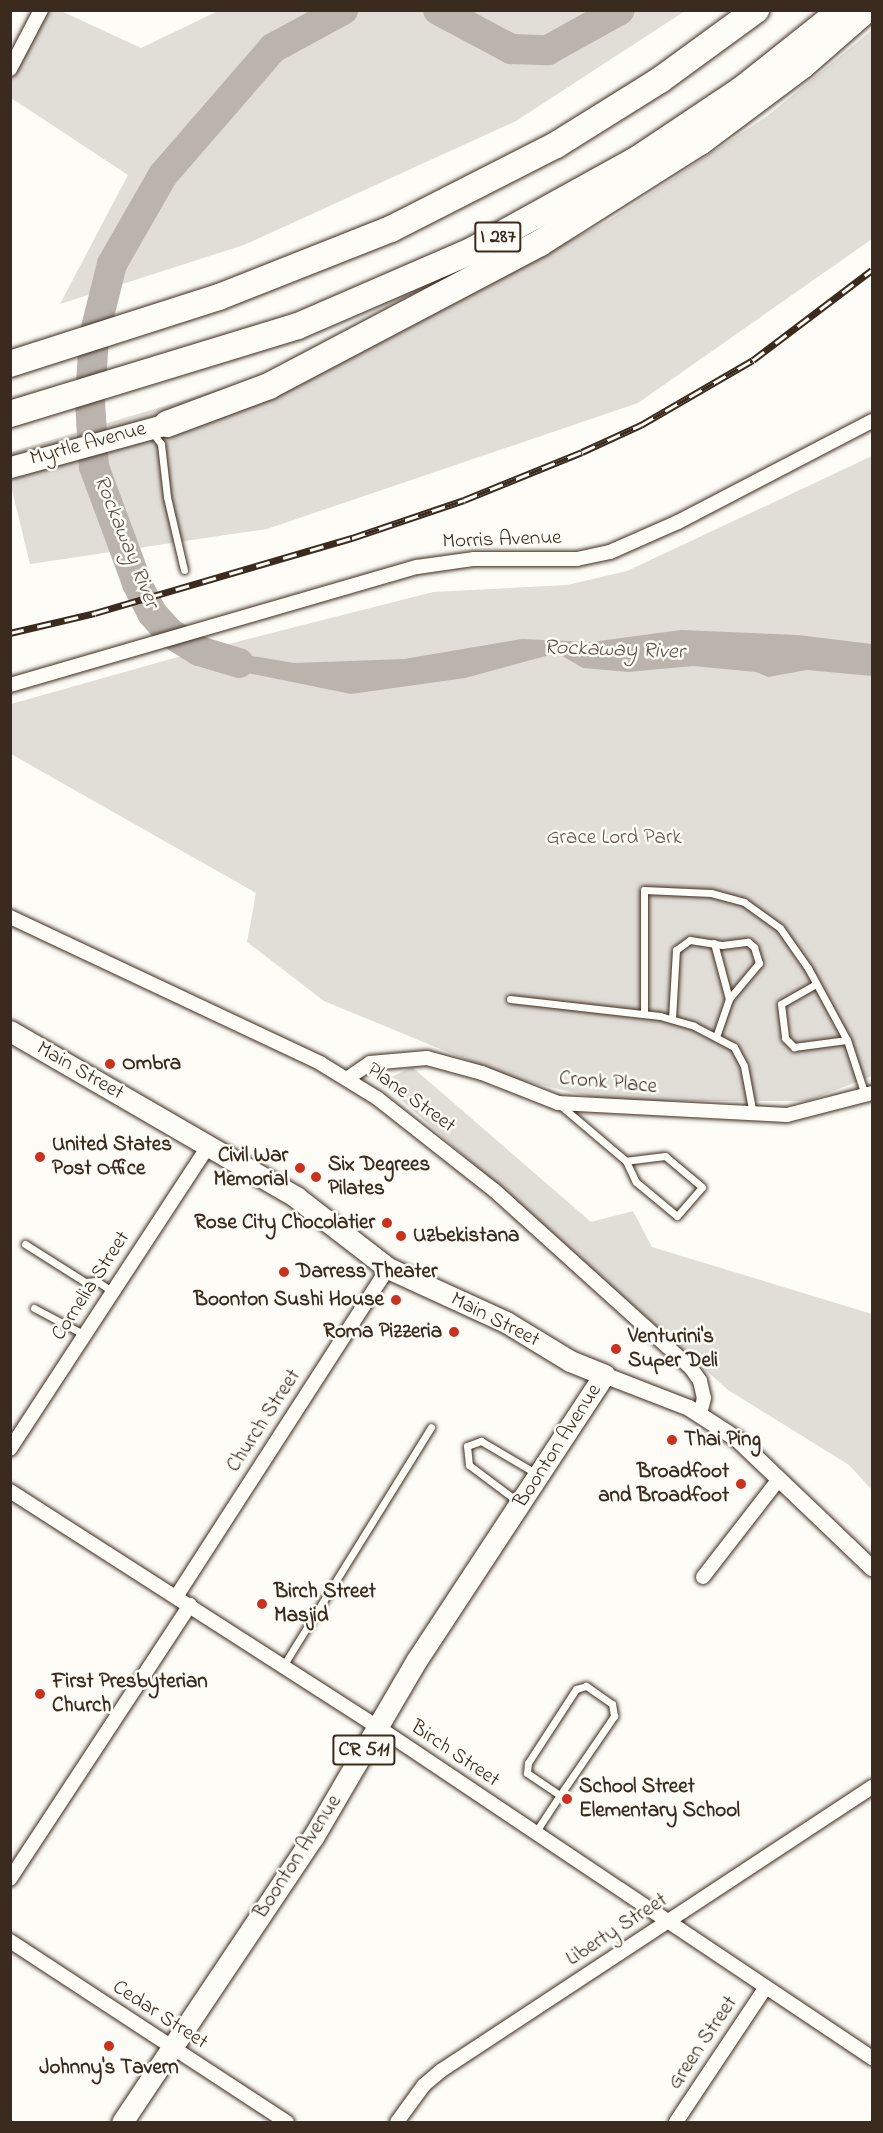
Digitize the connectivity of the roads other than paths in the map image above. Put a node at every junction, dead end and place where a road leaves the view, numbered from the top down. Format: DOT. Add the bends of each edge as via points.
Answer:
graph roads {
  1 [pos="41,10"];
  2 [pos="756,10"];
  3 [pos="842,10"];
  4 [pos="866,10"];
  5 [pos="10,69"];
  6 [pos="10,364"];
  7 [pos="10,414"];
  8 [pos="873,421"];
  9 [pos="158,425"];
  10 [pos="10,467"];
  11 [pos="184,570"];
  12 [pos="10,685"];
  13 [pos="10,917"];
  14 [pos="714,944"];
  15 [pos="816,984"];
  16 [pos="510,999"];
  17 [pos="729,999"];
  18 [pos="644,1014"];
  19 [pos="672,1019"];
  20 [pos="10,1031"];
  21 [pos="716,1037"];
  22 [pos="847,1040"];
  23 [pos="348,1078"];
  24 [pos="869,1094"];
  25 [pos="558,1103"];
  26 [pos="753,1114"];
  27 [pos="208,1146"];
  28 [pos="626,1161"];
  29 [pos="25,1244"];
  30 [pos="388,1268"];
  31 [pos="113,1292"];
  32 [pos="34,1308"];
  33 [pos="85,1335"];
  34 [pos="604,1375"];
  35 [pos="700,1414"];
  36 [pos="431,1427"];
  37 [pos="10,1449"];
  38 [pos="539,1475"];
  39 [pos="779,1479"];
  40 [pos="10,1491"];
  41 [pos="520,1503"];
  42 [pos="873,1568"];
  43 [pos="703,1577"];
  44 [pos="176,1597"];
  45 [pos="190,1605"];
  46 [pos="283,1666"];
  47 [pos="378,1727"];
  48 [pos="873,1787"];
  49 [pos="561,1795"];
  50 [pos="535,1833"];
  51 [pos="10,1879"];
  52 [pos="668,1922"];
  53 [pos="10,1941"];
  54 [pos="766,1987"];
  55 [pos="172,2048"];
  56 [pos="873,2058"];
  57 [pos="122,2122"];
  58 [pos="287,2122"];
  59 [pos="397,2122"];
  60 [pos="676,2122"];
  1 -- 5 [label="street"];
  2 -- 6 [label="highway, I 287" via="607,114 447,202 335,253"];
  3 -- 7 [label="highway, I 287" via="793,51 681,131 583,193 490,242 298,326"];
  4 -- 9 [label="highway" via="803,65 700,142 540,243 269,386"];
  8 -- 12 [label="street, Morris Avenue" via="678,522 610,552 577,559 474,559 417,567"];
  9 -- 10 [label="main road, Myrtle Avenue"];
  9 -- 11 [label="lane" via="167,497"];
  13 -- 23 [label="street, Plane Street"];
  14 -- 17 [label="lane"];
  14 -- 17 [label="lane" via="748,942 759,963"];
  14 -- 19 [label="lane" via="690,940 676,950"];
  15 -- 18 [label="lane" via="780,928 744,902 711,892 644,890"];
  15 -- 22 [label="lane"];
  15 -- 22 [label="lane" via="782,1004 785,1038 794,1047"];
  16 -- 18 [label="lane"];
  17 -- 21 [label="lane"];
  18 -- 19 [label="lane"];
  19 -- 21 [label="lane"];
  20 -- 27 [label="main road, Main Street"];
  21 -- 26 [label="lane" via="734,1047 744,1066"];
  22 -- 24 [label="lane"];
  23 -- 25 [label="street, Cronk Place" via="370,1063 427,1058 482,1073"];
  23 -- 35 [label="street, Plane Street" via="408,1120 494,1190 690,1368 700,1381 704,1398"];
  24 -- 26 [label="street, Cronk Place" via="787,1115"];
  25 -- 26 [label="street, Cronk Place"];
  25 -- 28 [label="lane"];
  27 -- 30 [label="main road, Main Street" via="296,1197"];
  27 -- 31 [label="street, Cornelia Street"];
  28 -- 28 [label="lane" via="636,1182 676,1216 702,1187 665,1156"];
  29 -- 31 [label="lane" via="85,1282 97,1281"];
  30 -- 34 [label="main road, Main Street" via="506,1322 570,1361"];
  30 -- 44 [label="street, Church Street"];
  31 -- 33 [label="street, Cornelia Street"];
  32 -- 33 [label="lane"];
  33 -- 37 [label="street, Cornelia Street"];
  34 -- 35 [label="street, Main Street"];
  34 -- 38 [label="main road, Boonton Avenue / CR 511"];
  35 -- 39 [label="street, Main Street" via="737,1439"];
  36 -- 46 [label="lane"];
  38 -- 41 [label="main road, Boonton Avenue / CR 511"];
  38 -- 41 [label="lane" via="481,1441 467,1446 469,1465"];
  39 -- 42 [label="street, Main Street"];
  39 -- 43 [label="street"];
  40 -- 44 [label="street, Birch Street"];
  41 -- 47 [label="main road, Boonton Avenue / CR 511"];
  44 -- 45 [label="street, Birch Street"];
  45 -- 46 [label="street, Birch Street"];
  45 -- 51 [label="street"];
  46 -- 47 [label="street, Birch Street"];
  47 -- 50 [label="street, Birch Street"];
  47 -- 55 [label="main road, Boonton Avenue / CR 511" via="313,1837"];
  48 -- 52 [label="street, Liberty Street"];
  49 -- 49 [label="lane" via="614,1716 612,1704 586,1686 576,1689 528,1763 527,1773"];
  49 -- 50 [label="lane"];
  50 -- 52 [label="street, Birch Street"];
  52 -- 54 [label="street, Birch Street"];
  52 -- 59 [label="street, Liberty Street" via="442,2070 409,2103"];
  53 -- 55 [label="street, Cedar Street"];
  54 -- 56 [label="street, Birch Street"];
  54 -- 60 [label="street, Green Street"];
  55 -- 57 [label="main road, Boonton Avenue / CR 511"];
  55 -- 58 [label="street, Cedar Street"];
}
